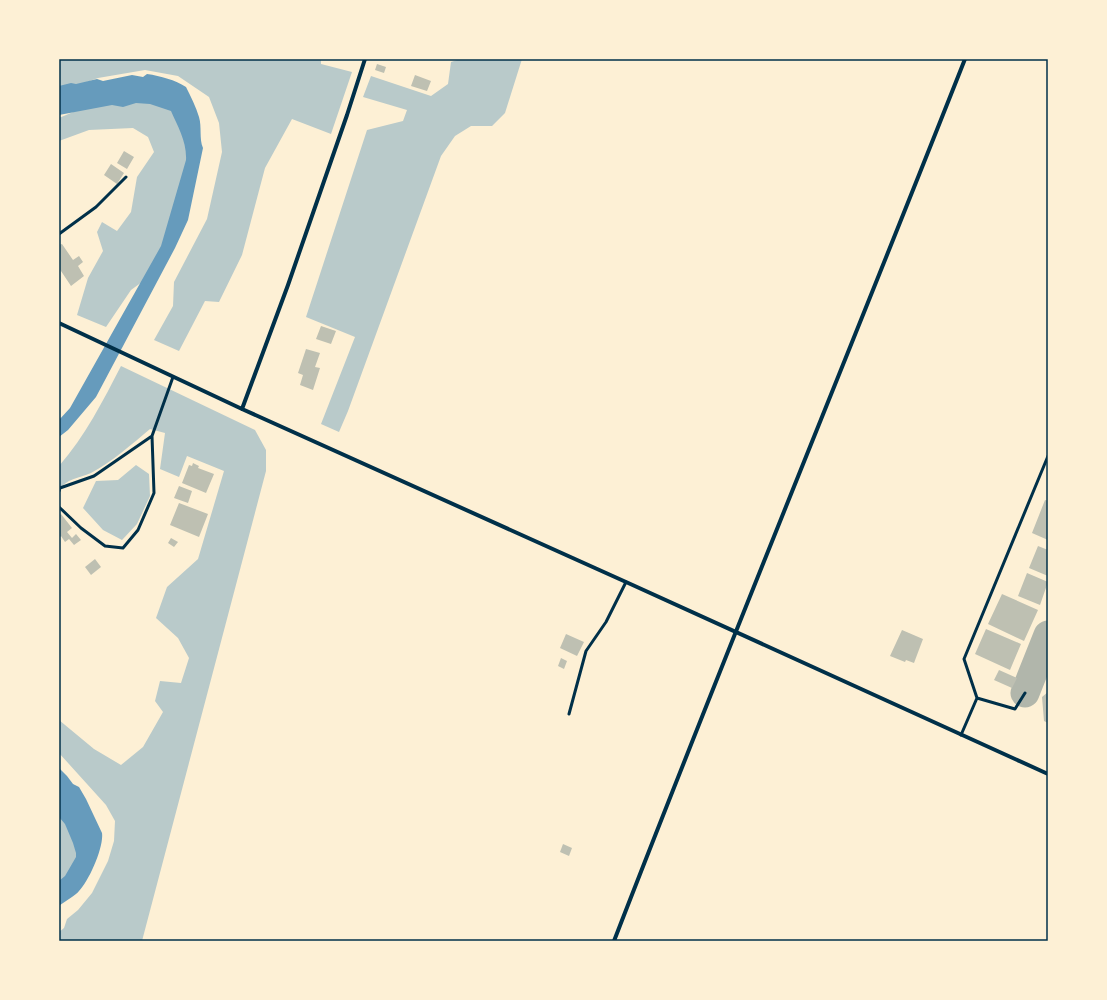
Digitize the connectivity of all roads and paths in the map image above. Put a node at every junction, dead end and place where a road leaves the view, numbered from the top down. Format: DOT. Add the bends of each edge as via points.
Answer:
graph roads {
  1 [pos="365,59"];
  2 [pos="965,59"];
  3 [pos="126,177"];
  4 [pos="59,234"];
  5 [pos="59,323"];
  6 [pos="173,377"];
  7 [pos="242,409"];
  8 [pos="152,436"];
  9 [pos="1048,456"];
  10 [pos="59,491"];
  11 [pos="59,507"];
  12 [pos="626,582"];
  13 [pos="736,632"];
  14 [pos="1024,692"];
  15 [pos="977,698"];
  16 [pos="569,714"];
  17 [pos="961,735"];
  18 [pos="1048,774"];
  19 [pos="614,941"];
  1 -- 7 [label="street" via="288,285"];
  2 -- 13 [label="street"];
  3 -- 4 [label="lane" via="96,206"];
  5 -- 6 [label="street"];
  6 -- 7 [label="street"];
  6 -- 8 [label="lane"];
  7 -- 12 [label="street"];
  8 -- 10 [label="lane" via="94,476 60,488"];
  8 -- 11 [label="lane" via="154,493 138,530 123,548 105,546"];
  9 -- 15 [label="lane" via="964,659"];
  12 -- 13 [label="street"];
  12 -- 16 [label="lane" via="606,622 586,651"];
  13 -- 17 [label="street"];
  13 -- 19 [label="street"];
  14 -- 15 [label="lane" via="1015,709"];
  15 -- 17 [label="lane"];
  17 -- 18 [label="street"];
}
